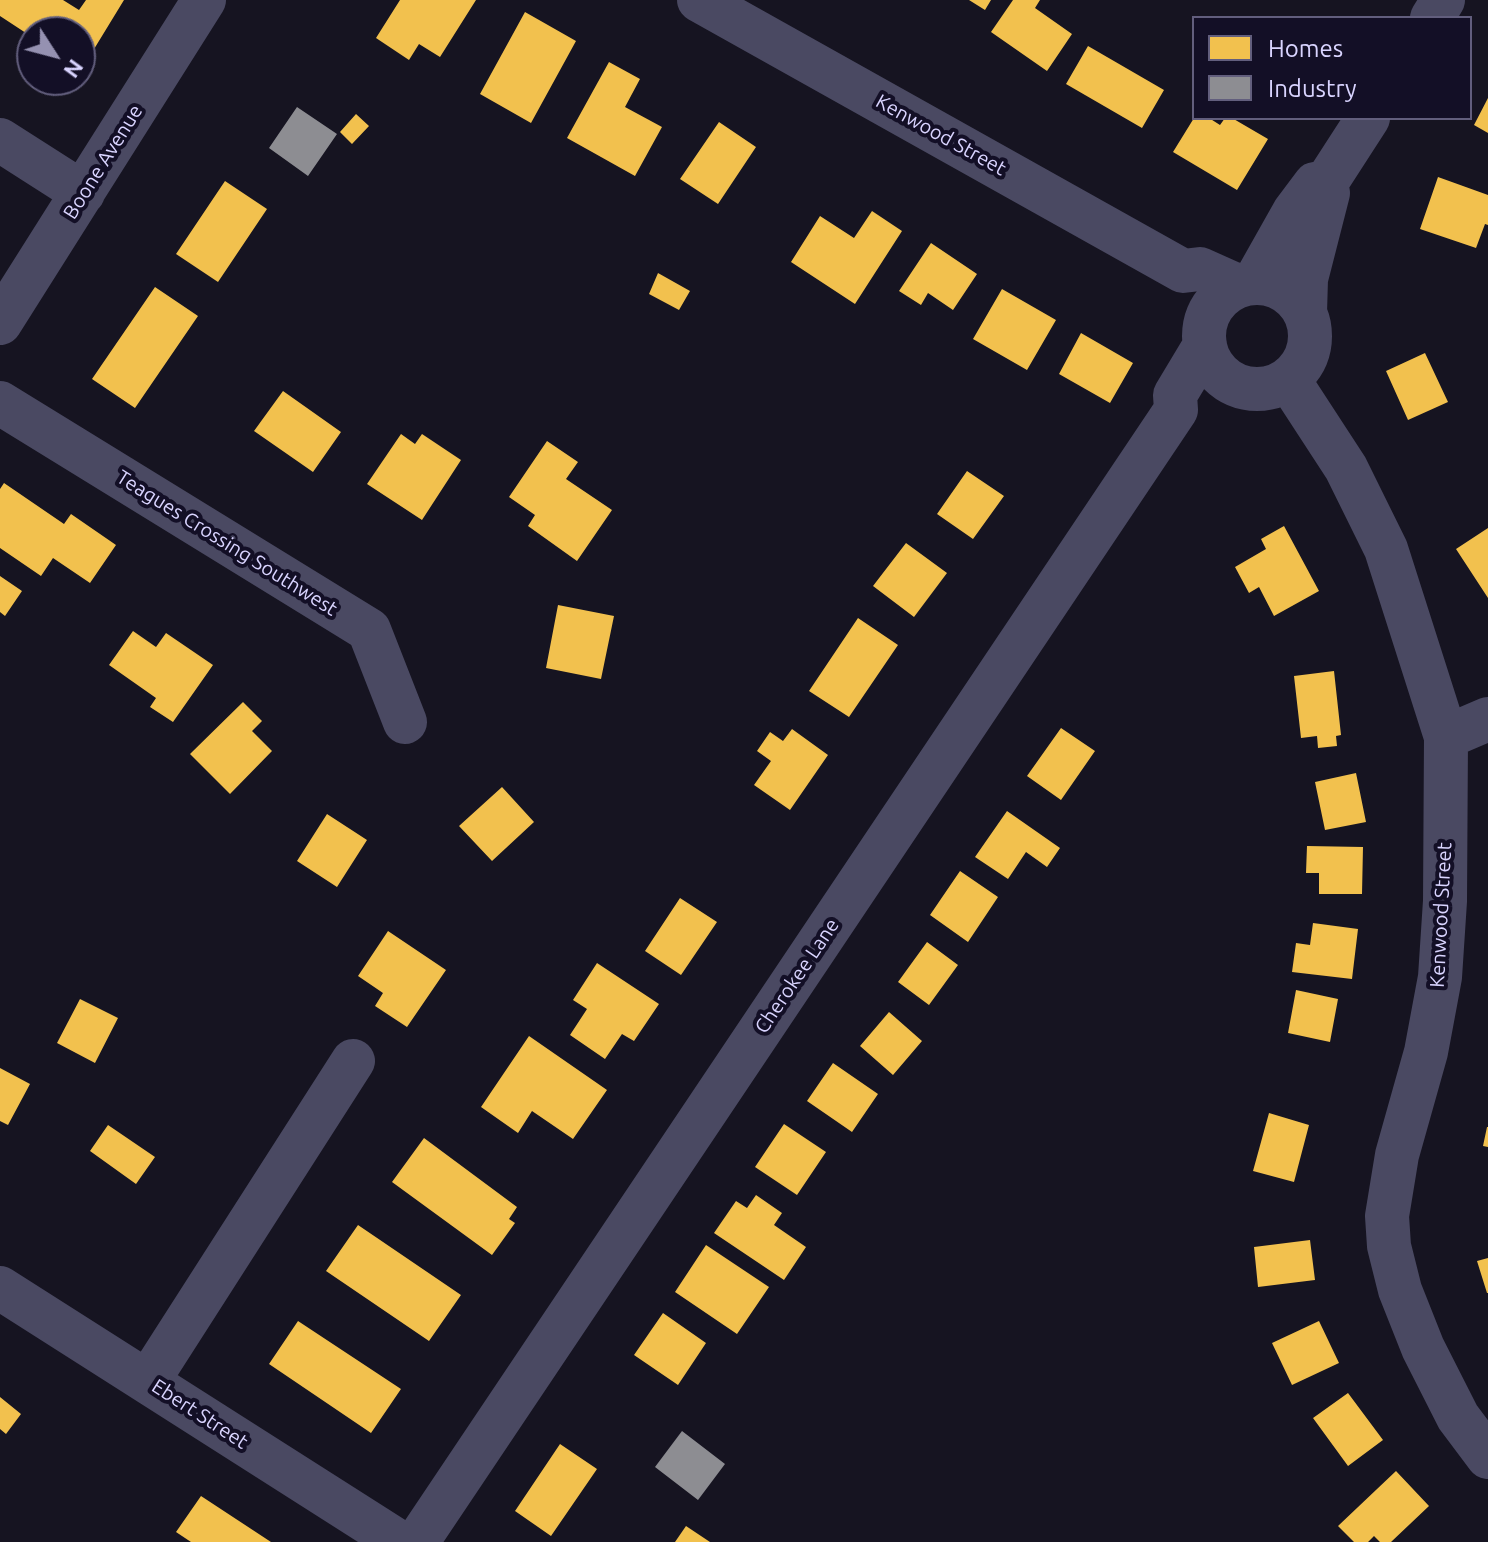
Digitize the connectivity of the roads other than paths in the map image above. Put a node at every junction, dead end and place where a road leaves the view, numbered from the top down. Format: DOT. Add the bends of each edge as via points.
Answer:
graph roads {
  1 [pos="204,0"];
  2 [pos="699,0"];
  3 [pos="1367,120"];
  4 [pos="0,140"];
  5 [pos="1326,183"];
  6 [pos="83,193"];
  7 [pos="1183,271"];
  8 [pos="1246,285"];
  9 [pos="1305,313"];
  10 [pos="0,323"];
  11 [pos="1206,330"];
  12 [pos="1288,379"];
  13 [pos="1239,386"];
  14 [pos="0,403"];
  15 [pos="1176,410"];
  16 [pos="1488,719"];
  17 [pos="405,722"];
  18 [pos="1446,737"];
  19 [pos="353,1061"];
  20 [pos="0,1288"];
  21 [pos="148,1381"];
  22 [pos="1488,1457"];
  23 [pos="399,1542"];
  24 [pos="417,1542"];
  1 -- 6 [label="street, Boone Avenue"];
  2 -- 7 [label="street, Kenwood Street"];
  3 -- 5 [label="street"];
  4 -- 6 [label="street"];
  5 -- 8 [label="street" via="1315,184"];
  5 -- 9 [label="street" via="1306,279"];
  6 -- 10 [label="street, Boone Avenue"];
  7 -- 8 [label="street, Kenwood Street" via="1200,269"];
  7 -- 11 [label="street"];
  8 -- 9 [label="street" via="1263,282 1281,288"];
  8 -- 11 [label="street" via="1229,290 1216,302"];
  9 -- 12 [label="street" via="1309,349"];
  11 -- 13 [label="street" via="1212,365"];
  11 -- 15 [label="street, Cherokee Lane" via="1175,395"];
  12 -- 13 [label="street" via="1256,389"];
  12 -- 18 [label="street, Kenwood Street" via="1346,468 1386,549"];
  13 -- 15 [label="street" via="1190,409"];
  14 -- 17 [label="street, Teagues Crossing Southwest" via="369,630"];
  15 -- 24 [label="street, Cherokee Lane"];
  16 -- 18 [label="street"];
  18 -- 22 [label="street, Kenwood Street" via="1440,977 1387,1216 1400,1290 1423,1348 1458,1417"];
  19 -- 21 [label="street"];
  20 -- 21 [label="street, Ebert Street"];
  21 -- 23 [label="street, Ebert Street"];
}
